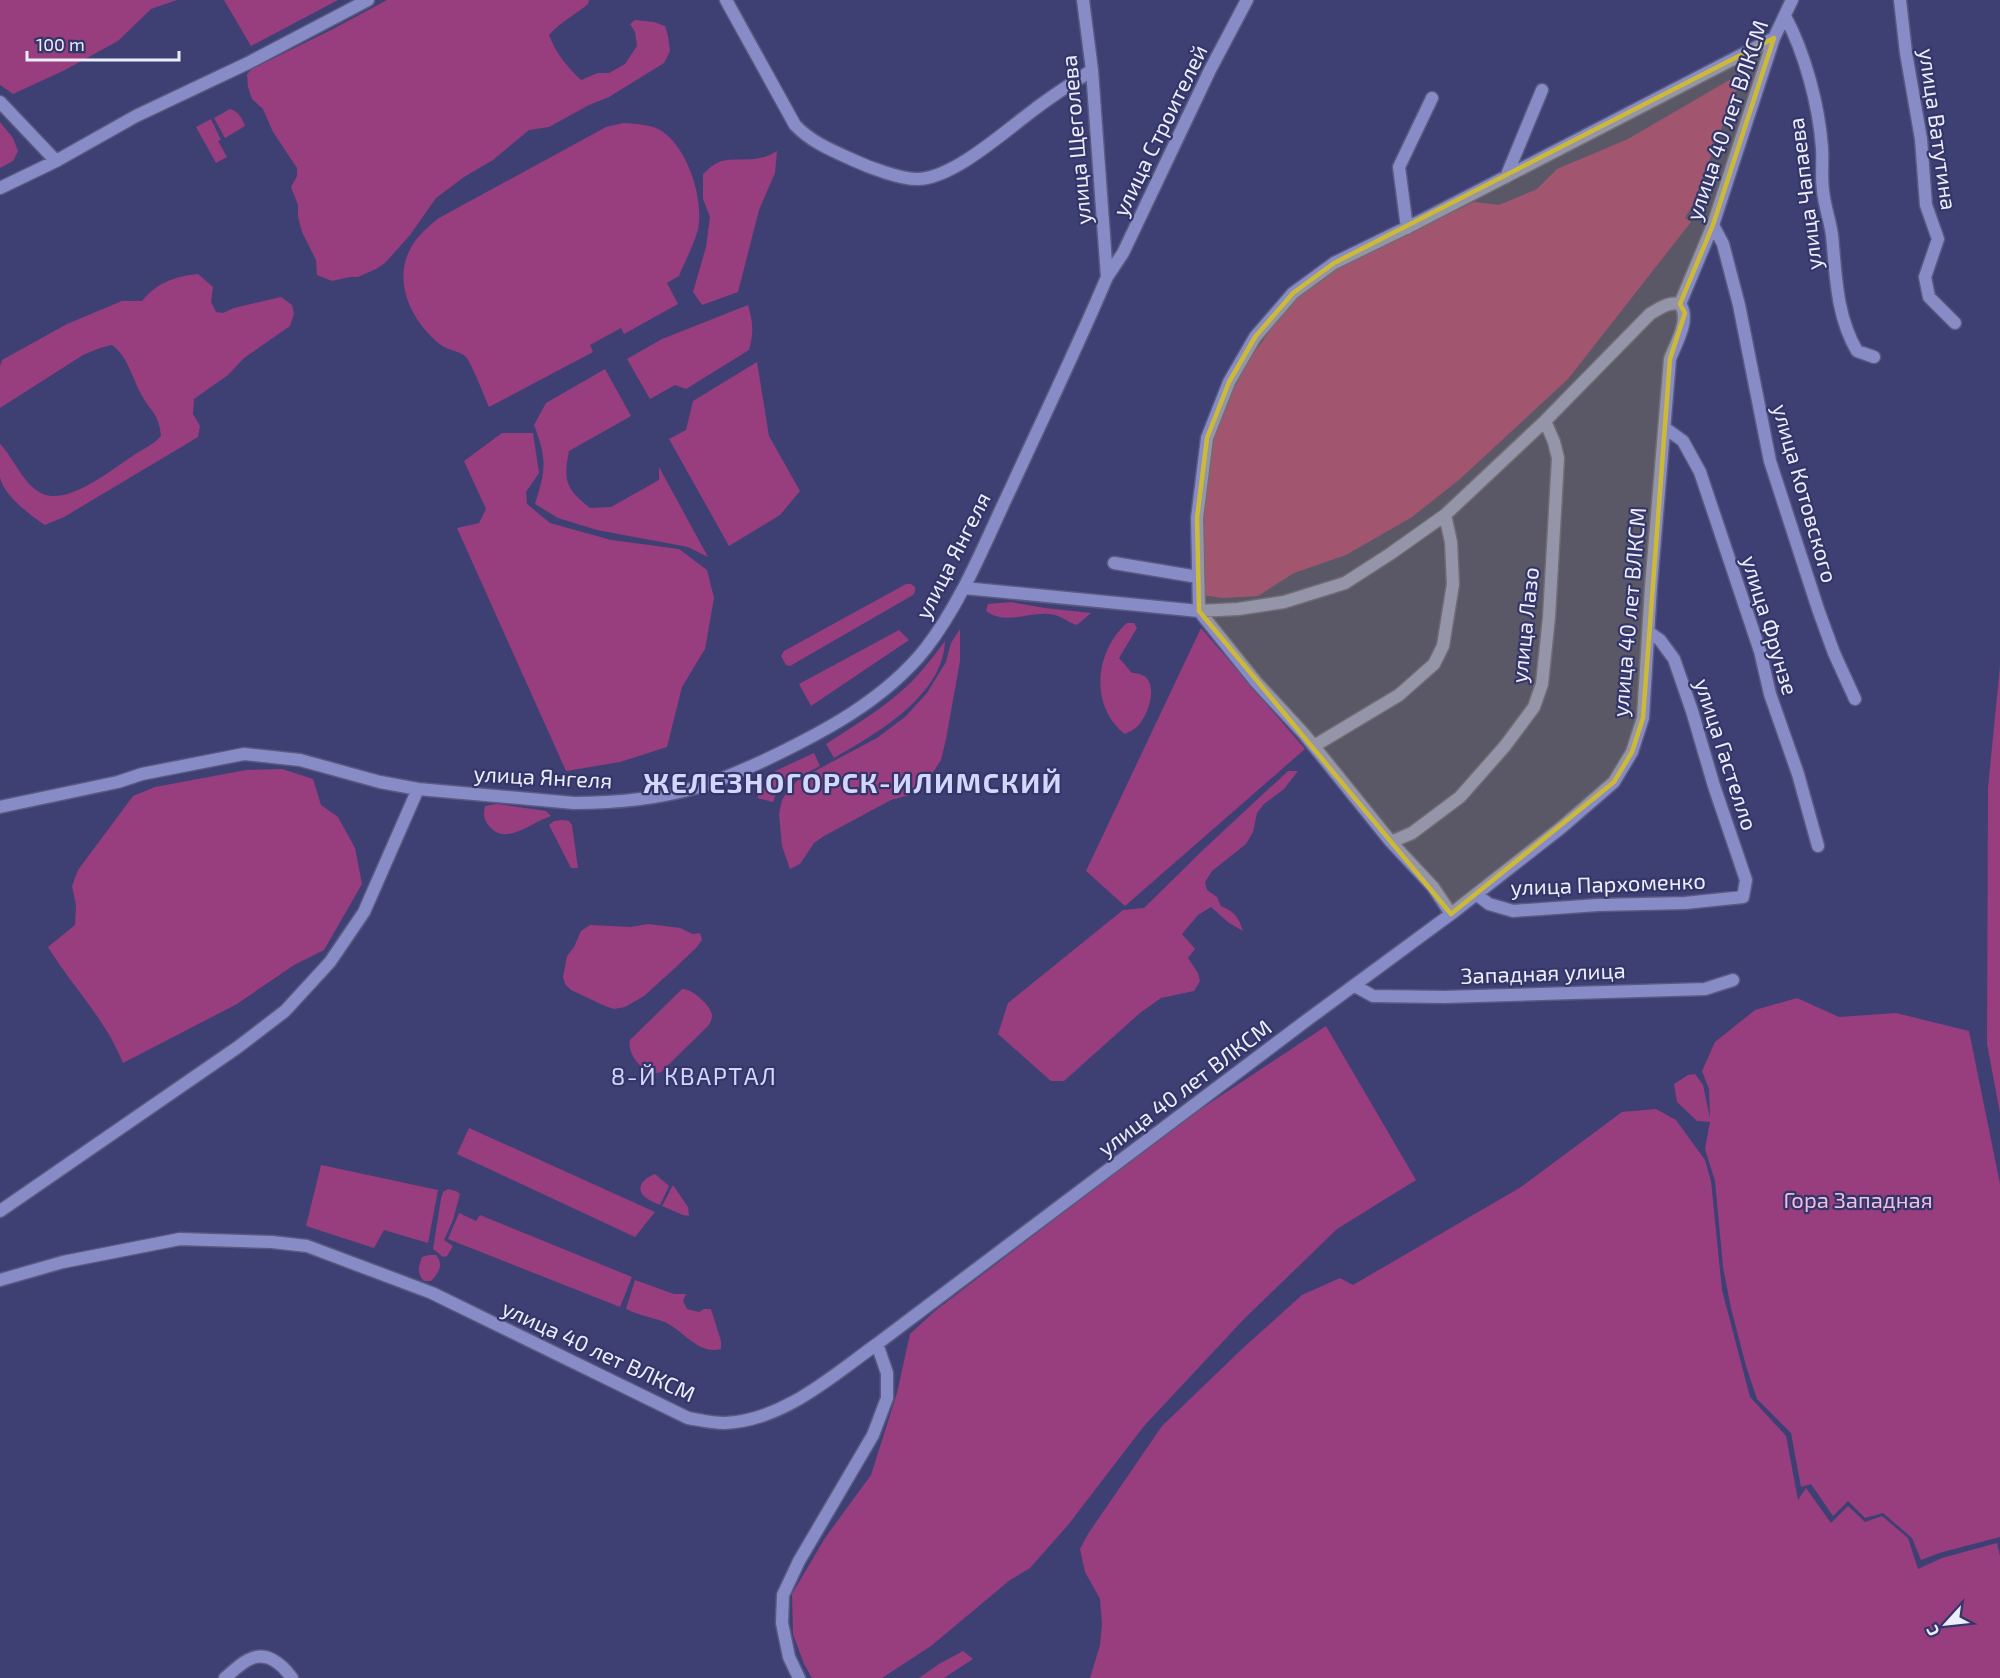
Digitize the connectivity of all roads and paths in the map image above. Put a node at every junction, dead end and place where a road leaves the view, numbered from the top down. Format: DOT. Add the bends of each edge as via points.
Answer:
graph roads {
  1 [pos="368,0"];
  2 [pos="726,0"];
  3 [pos="1083,0"];
  4 [pos="1247,0"];
  5 [pos="1792,0"];
  6 [pos="1900,0"];
  7 [pos="1785,16"];
  8 [pos="1774,38"];
  9 [pos="1092,70"];
  10 [pos="1542,90"];
  11 [pos="1432,98"];
  12 [pos="0,102"];
  13 [pos="57,161"];
  14 [pos="1506,177"];
  15 [pos="0,188"];
  16 [pos="1713,225"];
  17 [pos="1407,228"];
  18 [pos="1107,276"];
  19 [pos="1680,304"];
  20 [pos="1955,322"];
  21 [pos="1874,357"];
  22 [pos="1545,421"];
  23 [pos="1665,428"];
  24 [pos="1445,515"];
  25 [pos="1114,563"];
  26 [pos="1198,577"];
  27 [pos="964,588"];
  28 [pos="1198,611"];
  29 [pos="1649,632"];
  30 [pos="1855,699"];
  31 [pos="1314,746"];
  32 [pos="418,789"];
  33 [pos="0,807"];
  34 [pos="1391,842"];
  35 [pos="1818,846"];
  36 [pos="1477,895"];
  37 [pos="1743,897"];
  38 [pos="1451,914"];
  39 [pos="1733,980"];
  40 [pos="1355,986"];
  41 [pos="0,1210"];
  42 [pos="0,1280"];
  43 [pos="878,1344"];
  44 [pos="225,1678"];
  45 [pos="292,1678"];
  46 [pos="799,1678"];
  1 -- 13 [label="street" via="136,116"];
  2 -- 9 [label="street" via="803,133 864,165 917,180 955,168"];
  3 -- 9 [label="street, улица Щеголева"];
  4 -- 18 [label="street, улица Строителей" via="1124,253"];
  5 -- 7 [label="street, улица 40 лет ВЛКСМ"];
  6 -- 20 [label="street, улица Ватутина" via="1921,140 1926,205 1938,239 1925,277 1929,297"];
  7 -- 8 [label="street, улица 40 лет ВЛКСМ"];
  7 -- 21 [label="street, улица Чапаева" via="1797,38 1815,104 1834,272 1846,333 1857,351"];
  8 -- 14 [label="street"];
  8 -- 16 [label="street, улица 40 лет ВЛКСМ"];
  9 -- 18 [label="street, улица Щеголева"];
  10 -- 14 [label="street"];
  11 -- 17 [label="street" via="1399,167"];
  12 -- 13 [label="street"];
  13 -- 15 [label="street"];
  14 -- 17 [label="street"];
  16 -- 19 [label="street, улица 40 лет ВЛКСМ"];
  16 -- 30 [label="street, улица Котовского" via="1723,244 1738,304 1770,461 1818,609"];
  17 -- 26 [label="street" via="1334,263 1293,293 1255,337 1229,382 1207,438 1197,518"];
  18 -- 27 [label="street, улица Янгеля"];
  19 -- 22 [label="street" via="1666,305 1650,315"];
  19 -- 23 [label="street, улица 40 лет ВЛКСМ" via="1685,313 1670,359"];
  22 -- 24 [label="street"];
  22 -- 34 [label="street, улица Лазо" via="1558,458 1549,617 1542,684 1534,707 1460,797 1412,833"];
  23 -- 29 [label="street, улица 40 лет ВЛКСМ"];
  23 -- 35 [label="street, улица Фрунзе" via="1683,441 1700,472 1760,651"];
  24 -- 28 [label="street" via="1345,583 1284,602"];
  24 -- 31 [label="street" via="1453,585 1443,646 1434,664 1399,695"];
  25 -- 26 [label="street"];
  26 -- 28 [label="street"];
  27 -- 28 [label="street"];
  27 -- 32 [label="street, улица Янгеля" via="925,649 898,678 824,729 732,775 643,799 599,803"];
  28 -- 31 [label="street"];
  29 -- 36 [label="street, улица 40 лет ВЛКСМ" via="1642,718 1632,752 1614,782"];
  29 -- 37 [label="street, улица Гастелло" via="1674,658 1746,880"];
  31 -- 34 [label="street"];
  32 -- 33 [label="street, улица Янгеля" via="300,760 244,754"];
  32 -- 41 [label="street" via="364,912 330,962 285,1011"];
  34 -- 38 [label="street" via="1433,887"];
  36 -- 37 [label="street, улица Пархоменко" via="1489,904 1513,911"];
  36 -- 38 [label="street, улица 40 лет ВЛКСМ"];
  38 -- 40 [label="street, улица 40 лет ВЛКСМ"];
  39 -- 40 [label="street, Западная улица" via="1705,989 1444,997 1373,996"];
  40 -- 43 [label="street, улица 40 лет ВЛКСМ"];
  42 -- 43 [label="street, улица 40 лет ВЛКСМ" via="63,1262 180,1239 307,1246 432,1293 688,1418 722,1423 776,1411"];
  43 -- 46 [label="street" via="887,1373 887,1398 873,1436 783,1595 782,1623 789,1657"];
  44 -- 45 [label="street" via="256,1657 270,1658 283,1665"];
}
